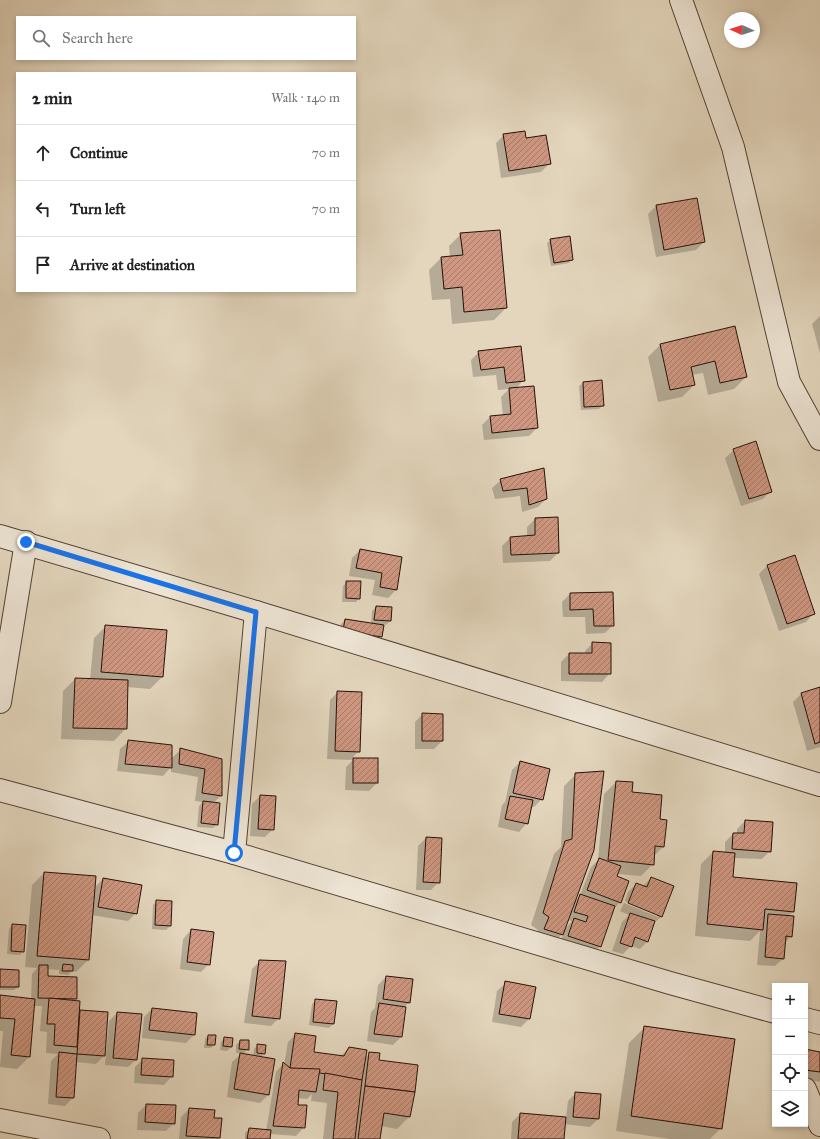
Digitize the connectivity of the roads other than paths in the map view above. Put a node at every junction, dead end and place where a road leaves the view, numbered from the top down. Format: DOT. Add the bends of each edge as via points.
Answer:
graph roads {
  1 [pos="681,0"];
  2 [pos="820,439"];
  3 [pos="0,536"];
  4 [pos="26,542"];
  5 [pos="256,612"];
  6 [pos="0,702"];
  7 [pos="820,785"];
  8 [pos="0,790"];
  9 [pos="234,853"];
  10 [pos="772,1011"];
  11 [pos="808,1020"];
  12 [pos="820,1023"];
  13 [pos="806,1091"];
  14 [pos="0,1120"];
  15 [pos="820,1125"];
  16 [pos="99,1139"];
  1 -- 2 [label="street" via="733,147 789,382"];
  3 -- 4 [label="street"];
  4 -- 5 [label="street"];
  4 -- 6 [label="street"];
  5 -- 7 [label="street"];
  5 -- 9 [label="street"];
  8 -- 9 [label="street"];
  9 -- 10 [label="street"];
  11 -- 12 [label="street"];
  13 -- 15 [label="street"];
  14 -- 16 [label="street"];
}
